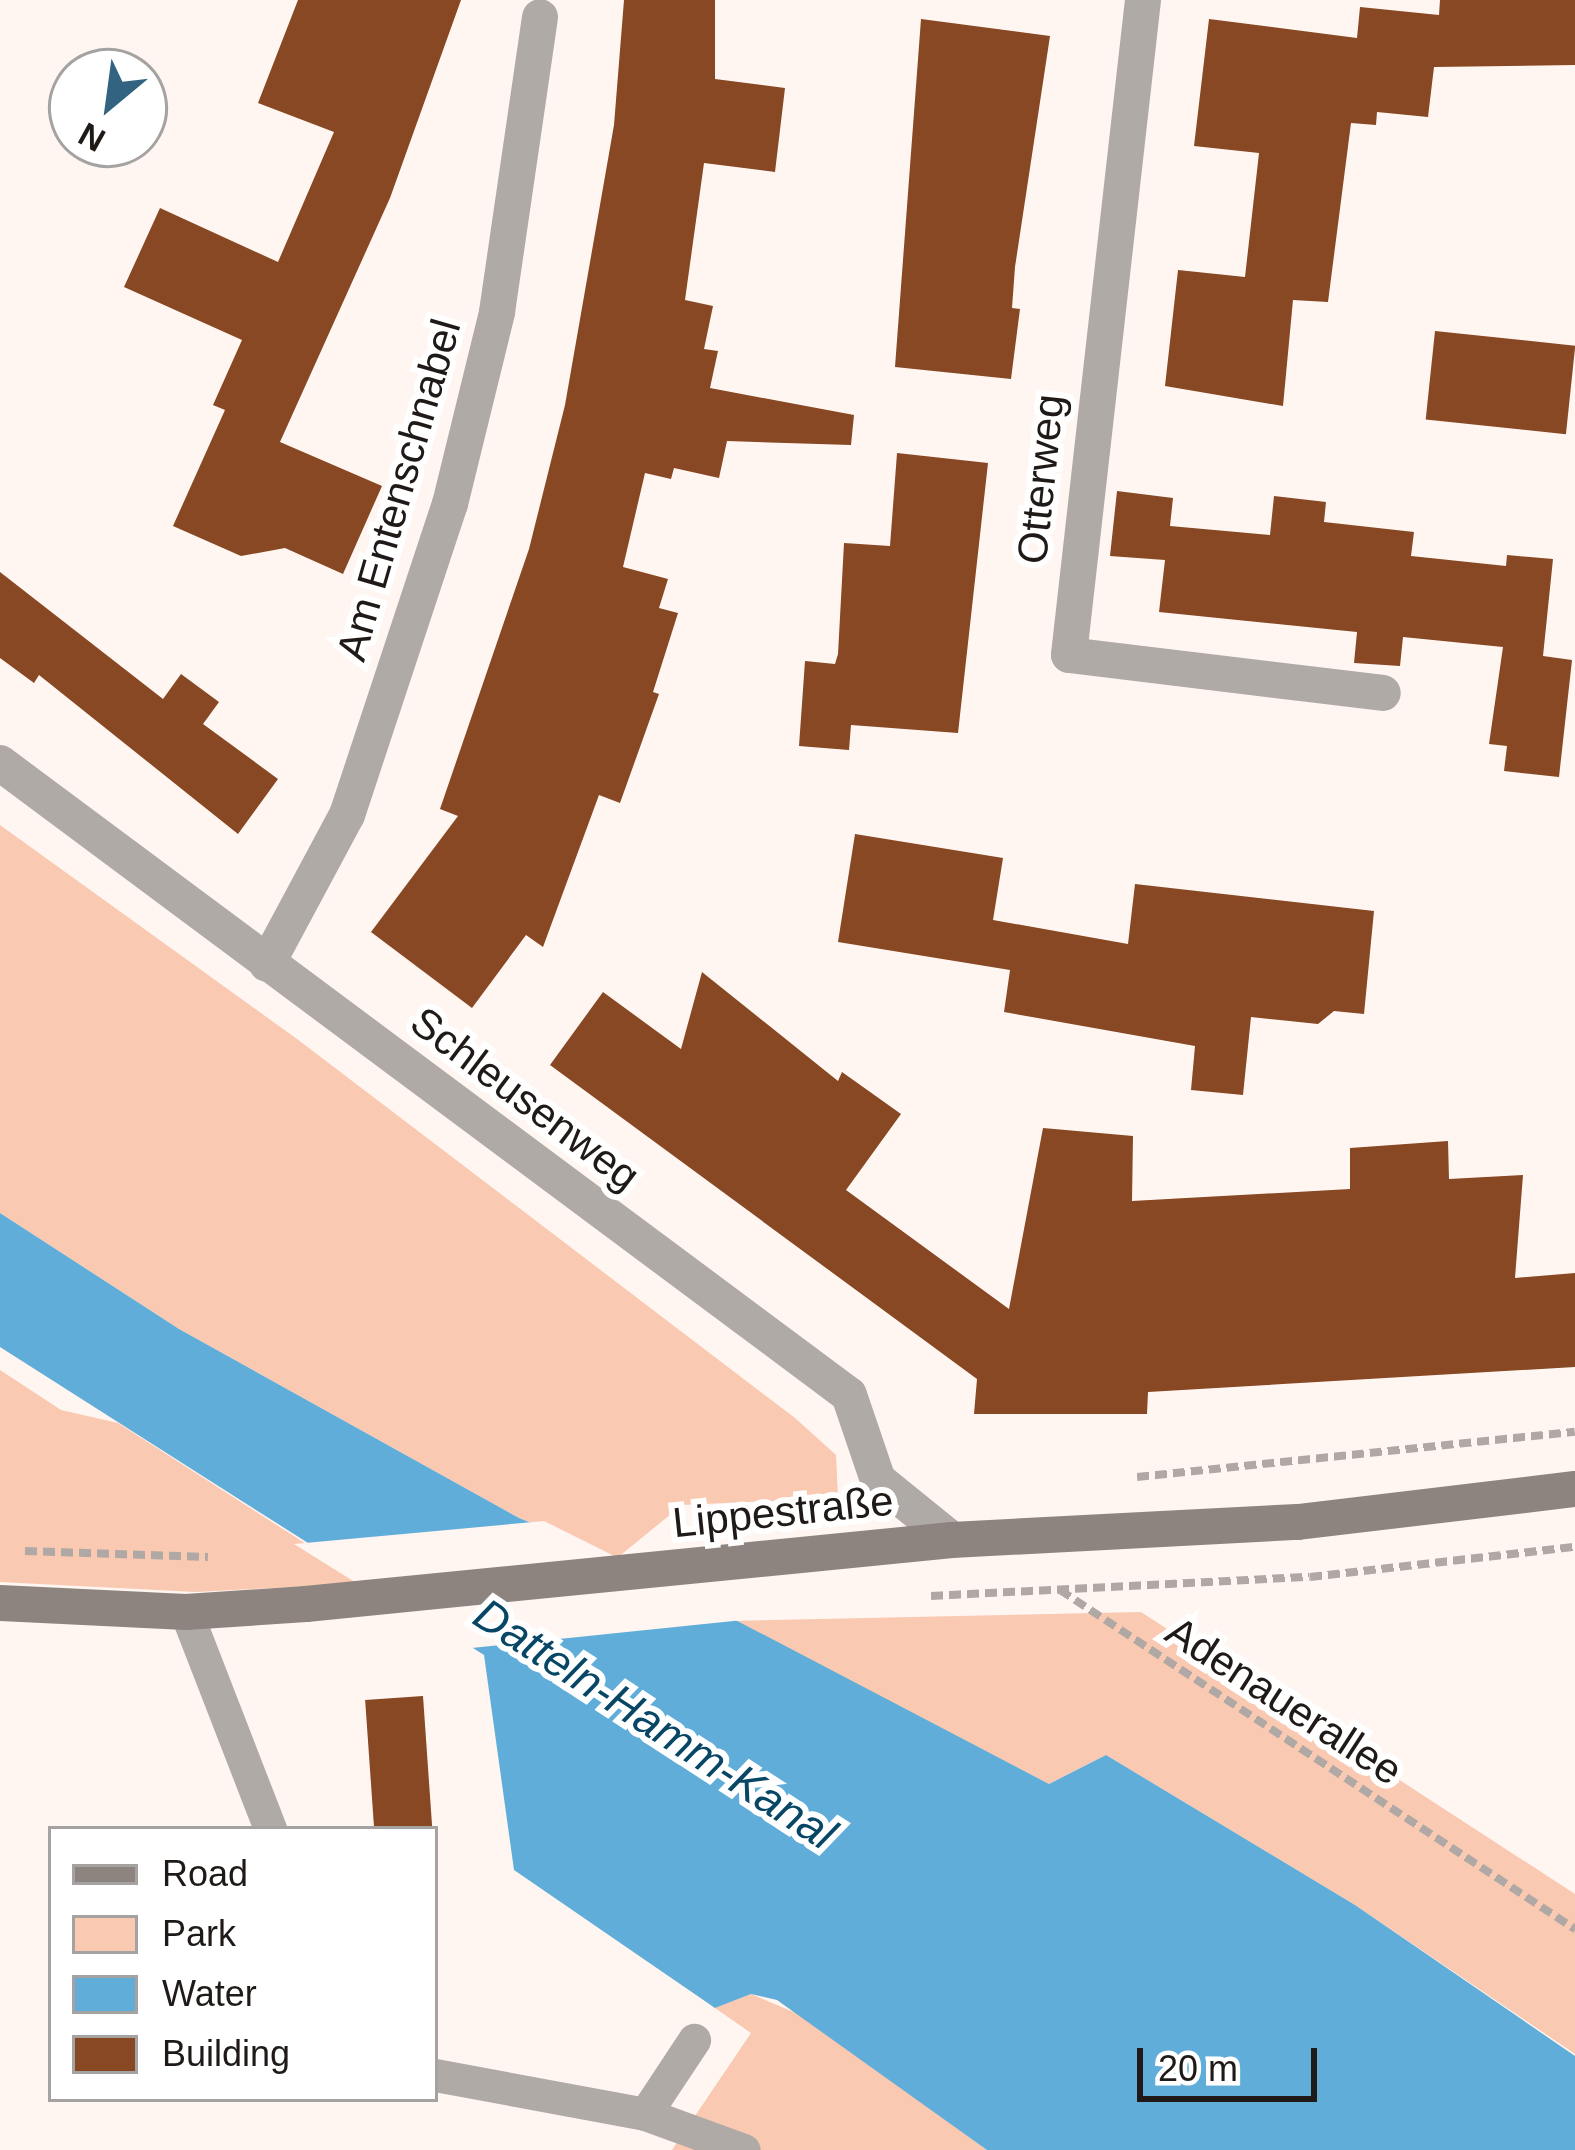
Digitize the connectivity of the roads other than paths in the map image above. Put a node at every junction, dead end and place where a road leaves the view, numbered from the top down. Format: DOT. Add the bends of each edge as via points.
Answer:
graph roads {
  1 [pos="1143,0"];
  2 [pos="540,17"];
  3 [pos="1383,693"];
  4 [pos="0,763"];
  5 [pos="267,964"];
  6 [pos="1575,1489"];
  7 [pos="952,1540"];
  8 [pos="0,1603"];
  9 [pos="186,1612"];
  10 [pos="269,1826"];
  11 [pos="694,2040"];
  12 [pos="438,2076"];
  13 [pos="645,2114"];
  14 [pos="744,2150"];
  1 -- 3 [label="street, Otterweg" via="1069,655"];
  2 -- 5 [label="street, Am Entenschnabel" via="497,312 450,504 347,815"];
  4 -- 5 [label="street, Schleusenweg"];
  5 -- 7 [label="street, Schleusenweg" via="850,1396 878,1480"];
  6 -- 7 [label="main road, Lippestraße" via="1298,1522"];
  7 -- 9 [label="main road, Lippestraße"];
  8 -- 9 [label="main road, Lippestraße"];
  9 -- 10 [label="lane"];
  11 -- 13 [label="lane"];
  12 -- 13 [label="lane"];
  13 -- 14 [label="lane"];
}
